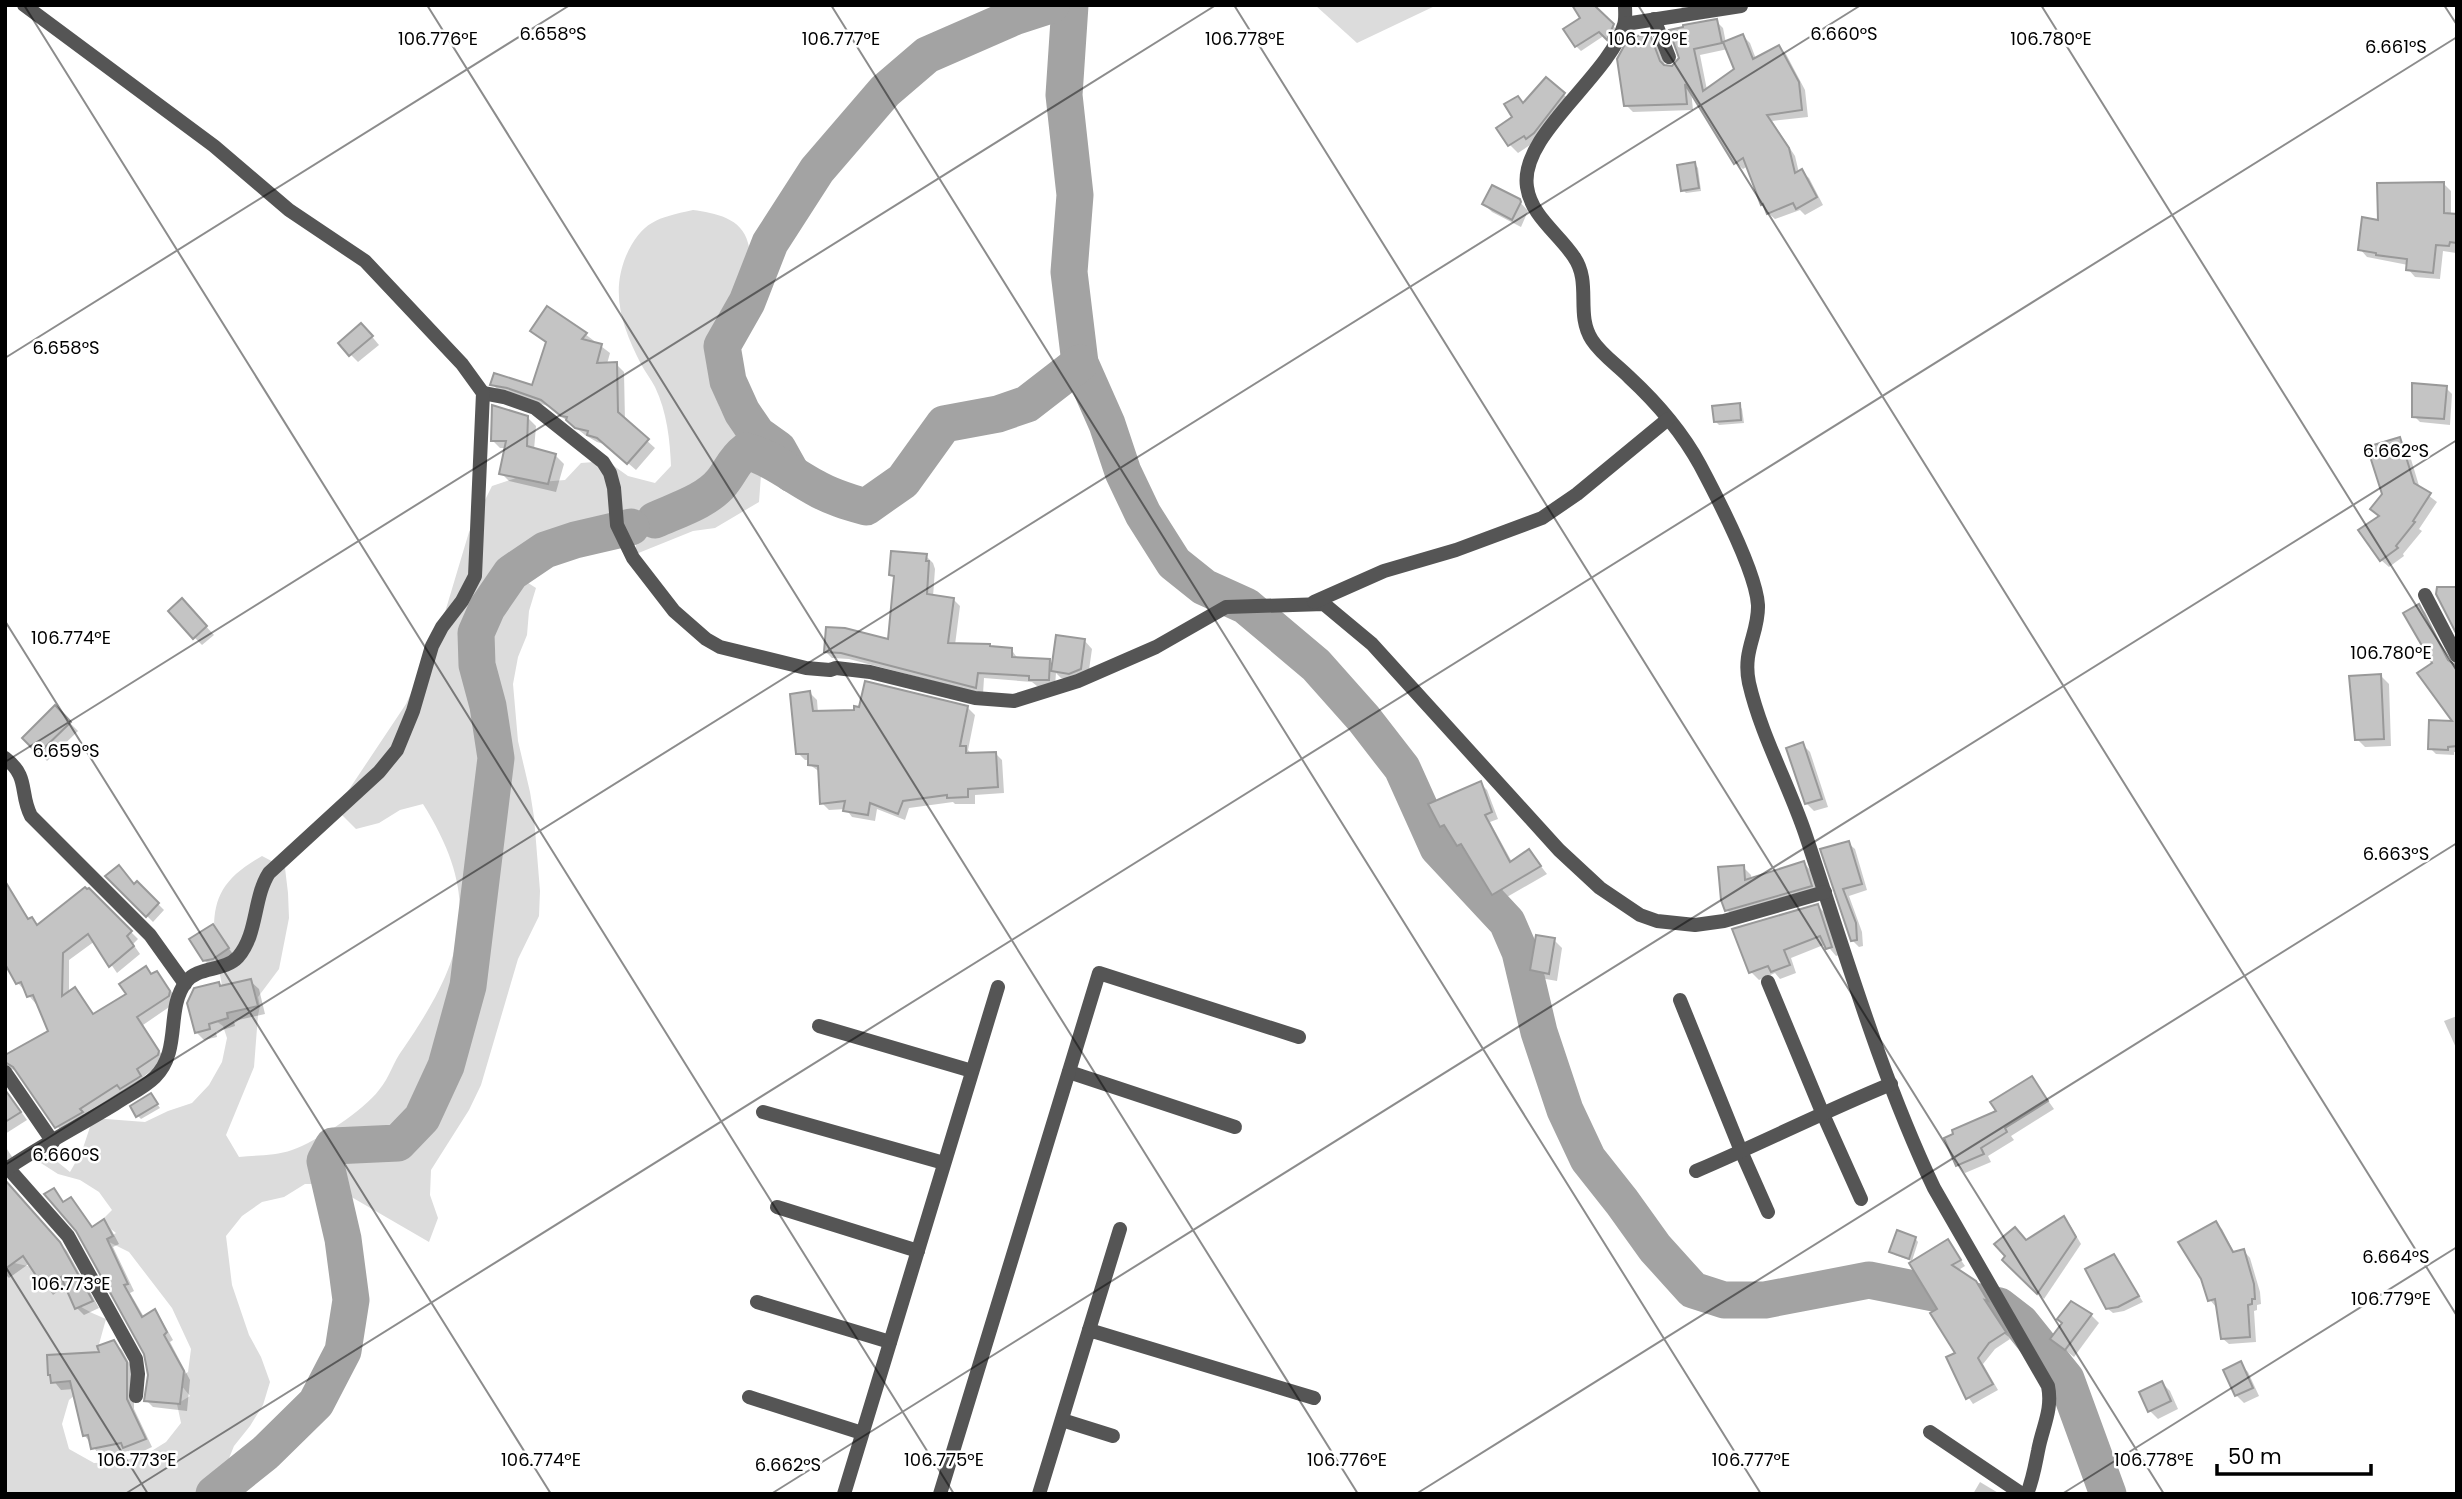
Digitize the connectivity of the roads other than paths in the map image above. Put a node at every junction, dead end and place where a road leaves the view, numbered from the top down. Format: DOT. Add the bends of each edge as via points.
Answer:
graph roads {
  1 [pos="24,5"];
  2 [pos="1625,5"];
  3 [pos="1741,6"];
  4 [pos="1654,19"];
  5 [pos="1625,24"];
  6 [pos="1670,57"];
  7 [pos="482,393"];
  8 [pos="1668,419"];
  9 [pos="2425,595"];
  10 [pos="1312,603"];
  11 [pos="2457,656"];
  12 [pos="5,758"];
  13 [pos="1825,892"];
  14 [pos="1768,982"];
  15 [pos="185,984"];
  16 [pos="998,987"];
  17 [pos="1680,1000"];
  18 [pos="819,1026"];
  19 [pos="1300,1037"];
  20 [pos="972,1071"];
  21 [pos="5,1072"];
  22 [pos="1069,1072"];
  23 [pos="1891,1084"];
  24 [pos="764,1112"];
  25 [pos="1822,1112"];
  26 [pos="1235,1127"];
  27 [pos="53,1142"];
  28 [pos="1741,1152"];
  29 [pos="944,1163"];
  30 [pos="7,1169"];
  31 [pos="1696,1171"];
  32 [pos="1861,1199"];
  33 [pos="777,1208"];
  34 [pos="1768,1212"];
  35 [pos="1120,1230"];
  36 [pos="918,1251"];
  37 [pos="757,1302"];
  38 [pos="1089,1330"];
  39 [pos="890,1342"];
  40 [pos="136,1396"];
  41 [pos="750,1397"];
  42 [pos="1314,1398"];
  43 [pos="1062,1420"];
  44 [pos="1930,1432"];
  45 [pos="862,1433"];
  46 [pos="1113,1436"];
  47 [pos="844,1494"];
  48 [pos="940,1494"];
  49 [pos="1040,1494"];
  50 [pos="2024,1494"];
  1 -- 7 [label="street" via="214,146 289,210 365,261 462,364"];
  2 -- 5 [label="street"];
  3 -- 4 [label="street"];
  4 -- 5 [label="street"];
  4 -- 6 [label="street"];
  5 -- 8 [label="street" via="1595,74 1537,147 1526,171 1527,188 1531,203 1580,268 1583,320 1593,341"];
  7 -- 10 [label="street" via="535,408 603,462 614,488 617,525 633,558 674,611 720,647 806,668 870,672 975,698 1014,701 1077,681 1156,647 1222,608"];
  7 -- 15 [label="street" via="475,576 432,646 397,750 269,873 249,938 237,957"];
  8 -- 10 [label="street" via="1542,518 1384,571"];
  8 -- 13 [label="street" via="1698,461 1754,584 1758,606 1746,665 1749,683"];
  9 -- 11 [label="street"];
  10 -- 13 [label="street" via="1333,610 1372,644 1559,850 1600,888 1640,915 1695,925"];
  12 -- 15 [label="street" via="22,777 31,816 150,935"];
  13 -- 23 [label="street"];
  14 -- 25 [label="street"];
  15 -- 27 [label="street" via="175,1012 170,1052 161,1070"];
  16 -- 20 [label="street"];
  17 -- 28 [label="street"];
  18 -- 20 [label="street"];
  19 -- 22 [label="street" via="1099,973"];
  20 -- 29 [label="street"];
  21 -- 27 [label="street"];
  22 -- 26 [label="street"];
  22 -- 48 [label="street"];
  23 -- 25 [label="street"];
  23 -- 50 [label="street" via="1934,1188 2044,1378 2051,1399 2034,1479"];
  24 -- 29 [label="street"];
  25 -- 28 [label="street"];
  25 -- 32 [label="street"];
  27 -- 30 [label="street"];
  28 -- 31 [label="street"];
  28 -- 34 [label="street"];
  29 -- 36 [label="street"];
  30 -- 40 [label="street" via="68,1236 93,1278 136,1359"];
  33 -- 36 [label="street"];
  35 -- 38 [label="street"];
  36 -- 39 [label="street"];
  37 -- 39 [label="street"];
  38 -- 42 [label="street"];
  38 -- 43 [label="street"];
  39 -- 45 [label="street"];
  41 -- 45 [label="street"];
  43 -- 46 [label="street"];
  43 -- 49 [label="street"];
  44 -- 50 [label="street"];
  45 -- 47 [label="street"];
}
